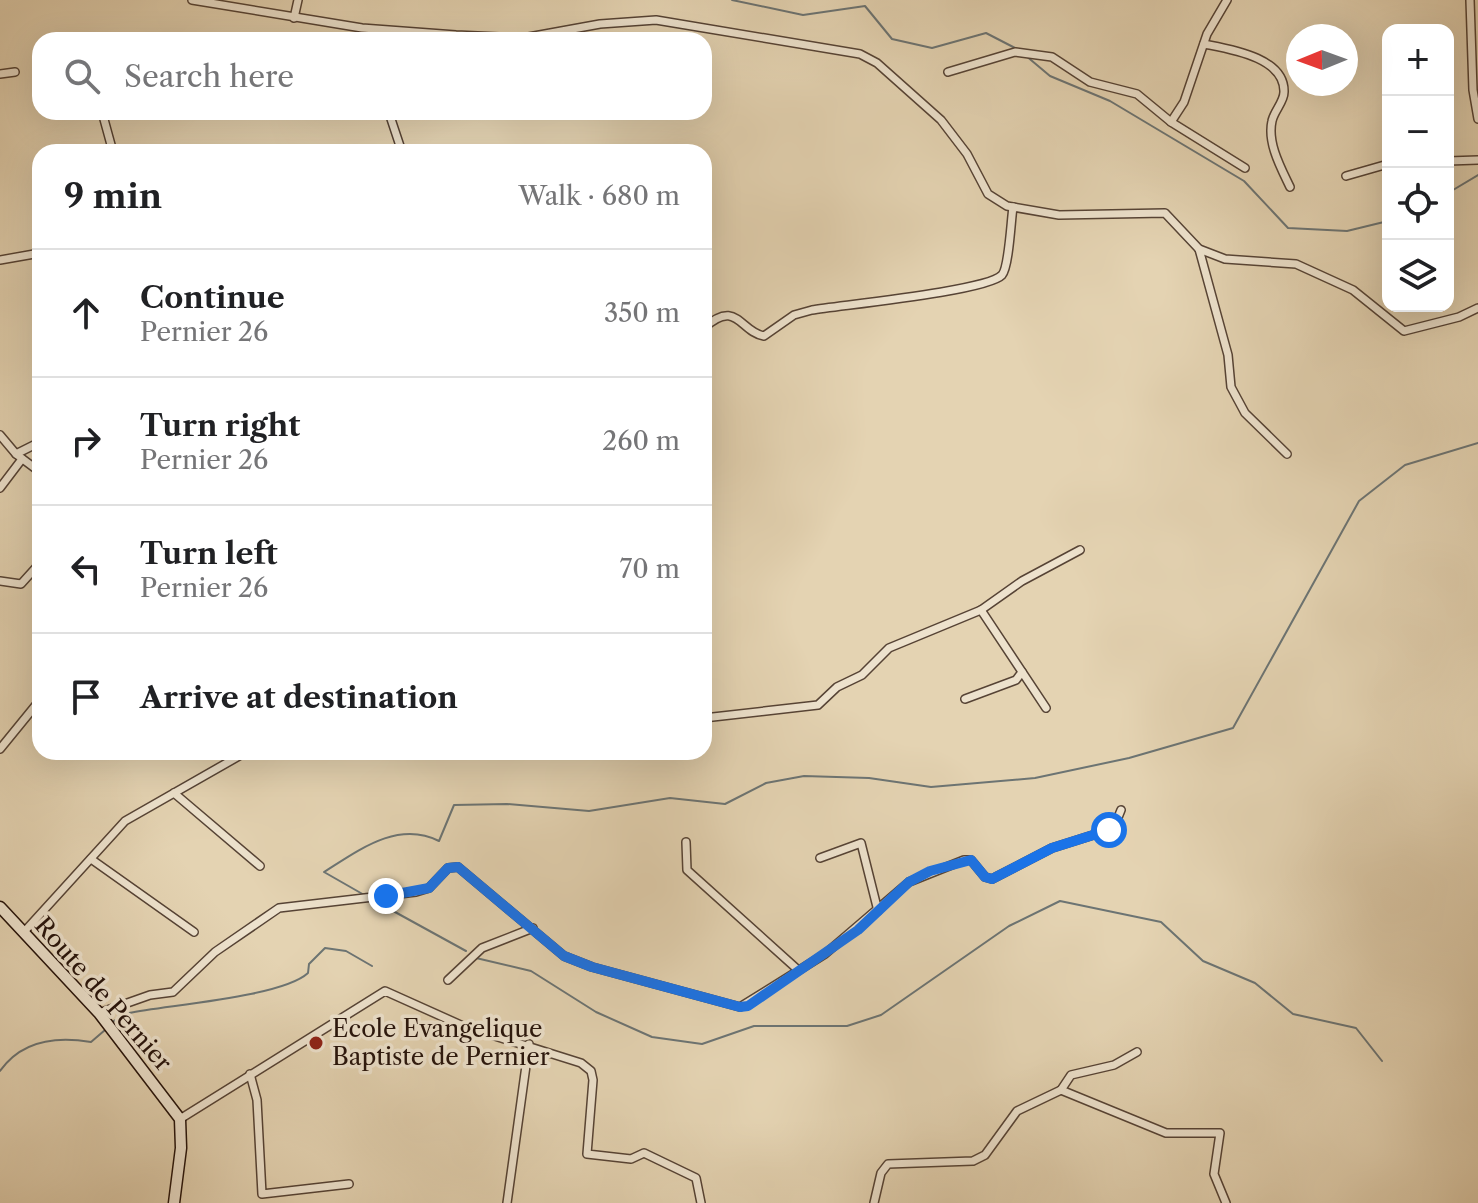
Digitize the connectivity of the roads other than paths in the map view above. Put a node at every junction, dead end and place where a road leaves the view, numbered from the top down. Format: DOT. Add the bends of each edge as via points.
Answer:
graph roads {
  1 [pos="192,0"];
  2 [pos="298,0"];
  3 [pos="1227,0"];
  4 [pos="1470,0"];
  5 [pos="294,18"];
  6 [pos="399,32"];
  7 [pos="559,32"];
  8 [pos="1204,44"];
  9 [pos="15,72"];
  10 [pos="948,72"];
  11 [pos="0,74"];
  12 [pos="1478,119"];
  13 [pos="104,120"];
  14 [pos="391,120"];
  15 [pos="1171,122"];
  16 [pos="111,144"];
  17 [pos="399,144"];
  18 [pos="1478,160"];
  19 [pos="1454,161"];
  20 [pos="1382,166"];
  21 [pos="1245,168"];
  22 [pos="1346,176"];
  23 [pos="1290,187"];
  24 [pos="1013,207"];
  25 [pos="1199,249"];
  26 [pos="32,254"];
  27 [pos="0,260"];
  28 [pos="1478,308"];
  29 [pos="712,323"];
  30 [pos="0,435"];
  31 [pos="32,447"];
  32 [pos="1287,454"];
  33 [pos="19,456"];
  34 [pos="32,466"];
  35 [pos="0,488"];
  36 [pos="1080,550"];
  37 [pos="32,572"];
  38 [pos="0,581"];
  39 [pos="981,610"];
  40 [pos="1022,672"];
  41 [pos="965,699"];
  42 [pos="1046,708"];
  43 [pos="32,710"];
  44 [pos="712,717"];
  45 [pos="0,749"];
  46 [pos="232,760"];
  47 [pos="174,793"];
  48 [pos="1121,810"];
  49 [pos="686,842"];
  50 [pos="820,858"];
  51 [pos="91,859"];
  52 [pos="260,866"];
  53 [pos="0,907"];
  54 [pos="878,911"];
  55 [pos="533,928"];
  56 [pos="194,932"];
  57 [pos="23,933"];
  58 [pos="797,969"];
  59 [pos="448,980"];
  60 [pos="99,1013"];
  61 [pos="529,1044"];
  62 [pos="1137,1052"];
  63 [pos="250,1074"];
  64 [pos="1061,1090"];
  65 [pos="180,1119"];
  66 [pos="349,1184"];
  67 [pos="174,1203"];
  68 [pos="507,1203"];
  69 [pos="701,1203"];
  70 [pos="874,1203"];
  71 [pos="1226,1203"];
  1 -- 5 [label="street"];
  2 -- 5 [label="street"];
  3 -- 8 [label="street"];
  4 -- 12 [label="street"];
  5 -- 6 [label="street"];
  7 -- 24 [label="street" via="656,20 860,54 941,120 988,194"];
  8 -- 15 [label="street" via="1184,102"];
  8 -- 23 [label="street" via="1260,58 1282,84 1285,91 1272,128"];
  9 -- 11 [label="street"];
  10 -- 15 [label="street" via="1015,52 1052,57 1090,82 1137,94"];
  13 -- 16 [label="street"];
  14 -- 17 [label="street"];
  15 -- 21 [label="street"];
  18 -- 19 [label="street"];
  20 -- 22 [label="street"];
  24 -- 25 [label="street" via="1059,215 1165,213"];
  24 -- 29 [label="street" via="1004,269 997,278 933,294 812,310 794,315 764,336 732,316"];
  25 -- 28 [label="street" via="1225,259 1296,264 1353,290 1404,331"];
  25 -- 32 [label="street" via="1228,355 1231,387 1245,413"];
  26 -- 27 [label="street"];
  30 -- 33 [label="street"];
  31 -- 33 [label="street"];
  33 -- 34 [label="street"];
  33 -- 35 [label="street"];
  36 -- 39 [label="street"];
  37 -- 38 [label="street" via="21,584"];
  39 -- 40 [label="street"];
  39 -- 44 [label="street" via="889,648 862,675 837,687 818,705"];
  40 -- 41 [label="street" via="1016,680"];
  40 -- 42 [label="street"];
  43 -- 45 [label="street"];
  46 -- 47 [label="street"];
  47 -- 51 [label="street" via="125,821"];
  47 -- 52 [label="street"];
  48 -- 54 [label="street" via="1115,825 1052,848 992,879 971,860 930,871 909,882"];
  49 -- 58 [label="street" via="687,870"];
  50 -- 54 [label="street" via="861,843"];
  51 -- 56 [label="street"];
  51 -- 57 [label="street"];
  53 -- 57 [label="street, Route de Pernier"];
  54 -- 58 [label="street" via="825,954"];
  55 -- 58 [label="street" via="564,956 592,967 740,1007"];
  55 -- 59 [label="street" via="482,948"];
  55 -- 60 [label="street" via="458,867 448,868 429,888 279,908 215,952 173,992"];
  57 -- 60 [label="street, Route de Pernier"];
  60 -- 65 [label="street, Route de Pernier"];
  61 -- 63 [label="street" via="463,1026 385,991"];
  61 -- 68 [label="street"];
  61 -- 69 [label="street" via="591,1071 587,1154 631,1159 644,1153 661,1158 696,1178"];
  62 -- 64 [label="street" via="1114,1065 1071,1075"];
  63 -- 65 [label="street"];
  63 -- 66 [label="street" via="257,1100 262,1194"];
  64 -- 70 [label="street" via="1017,1111 985,1155 973,1161 888,1164"];
  64 -- 71 [label="street" via="1166,1133 1220,1133 1214,1174"];
  65 -- 67 [label="street"];
}
